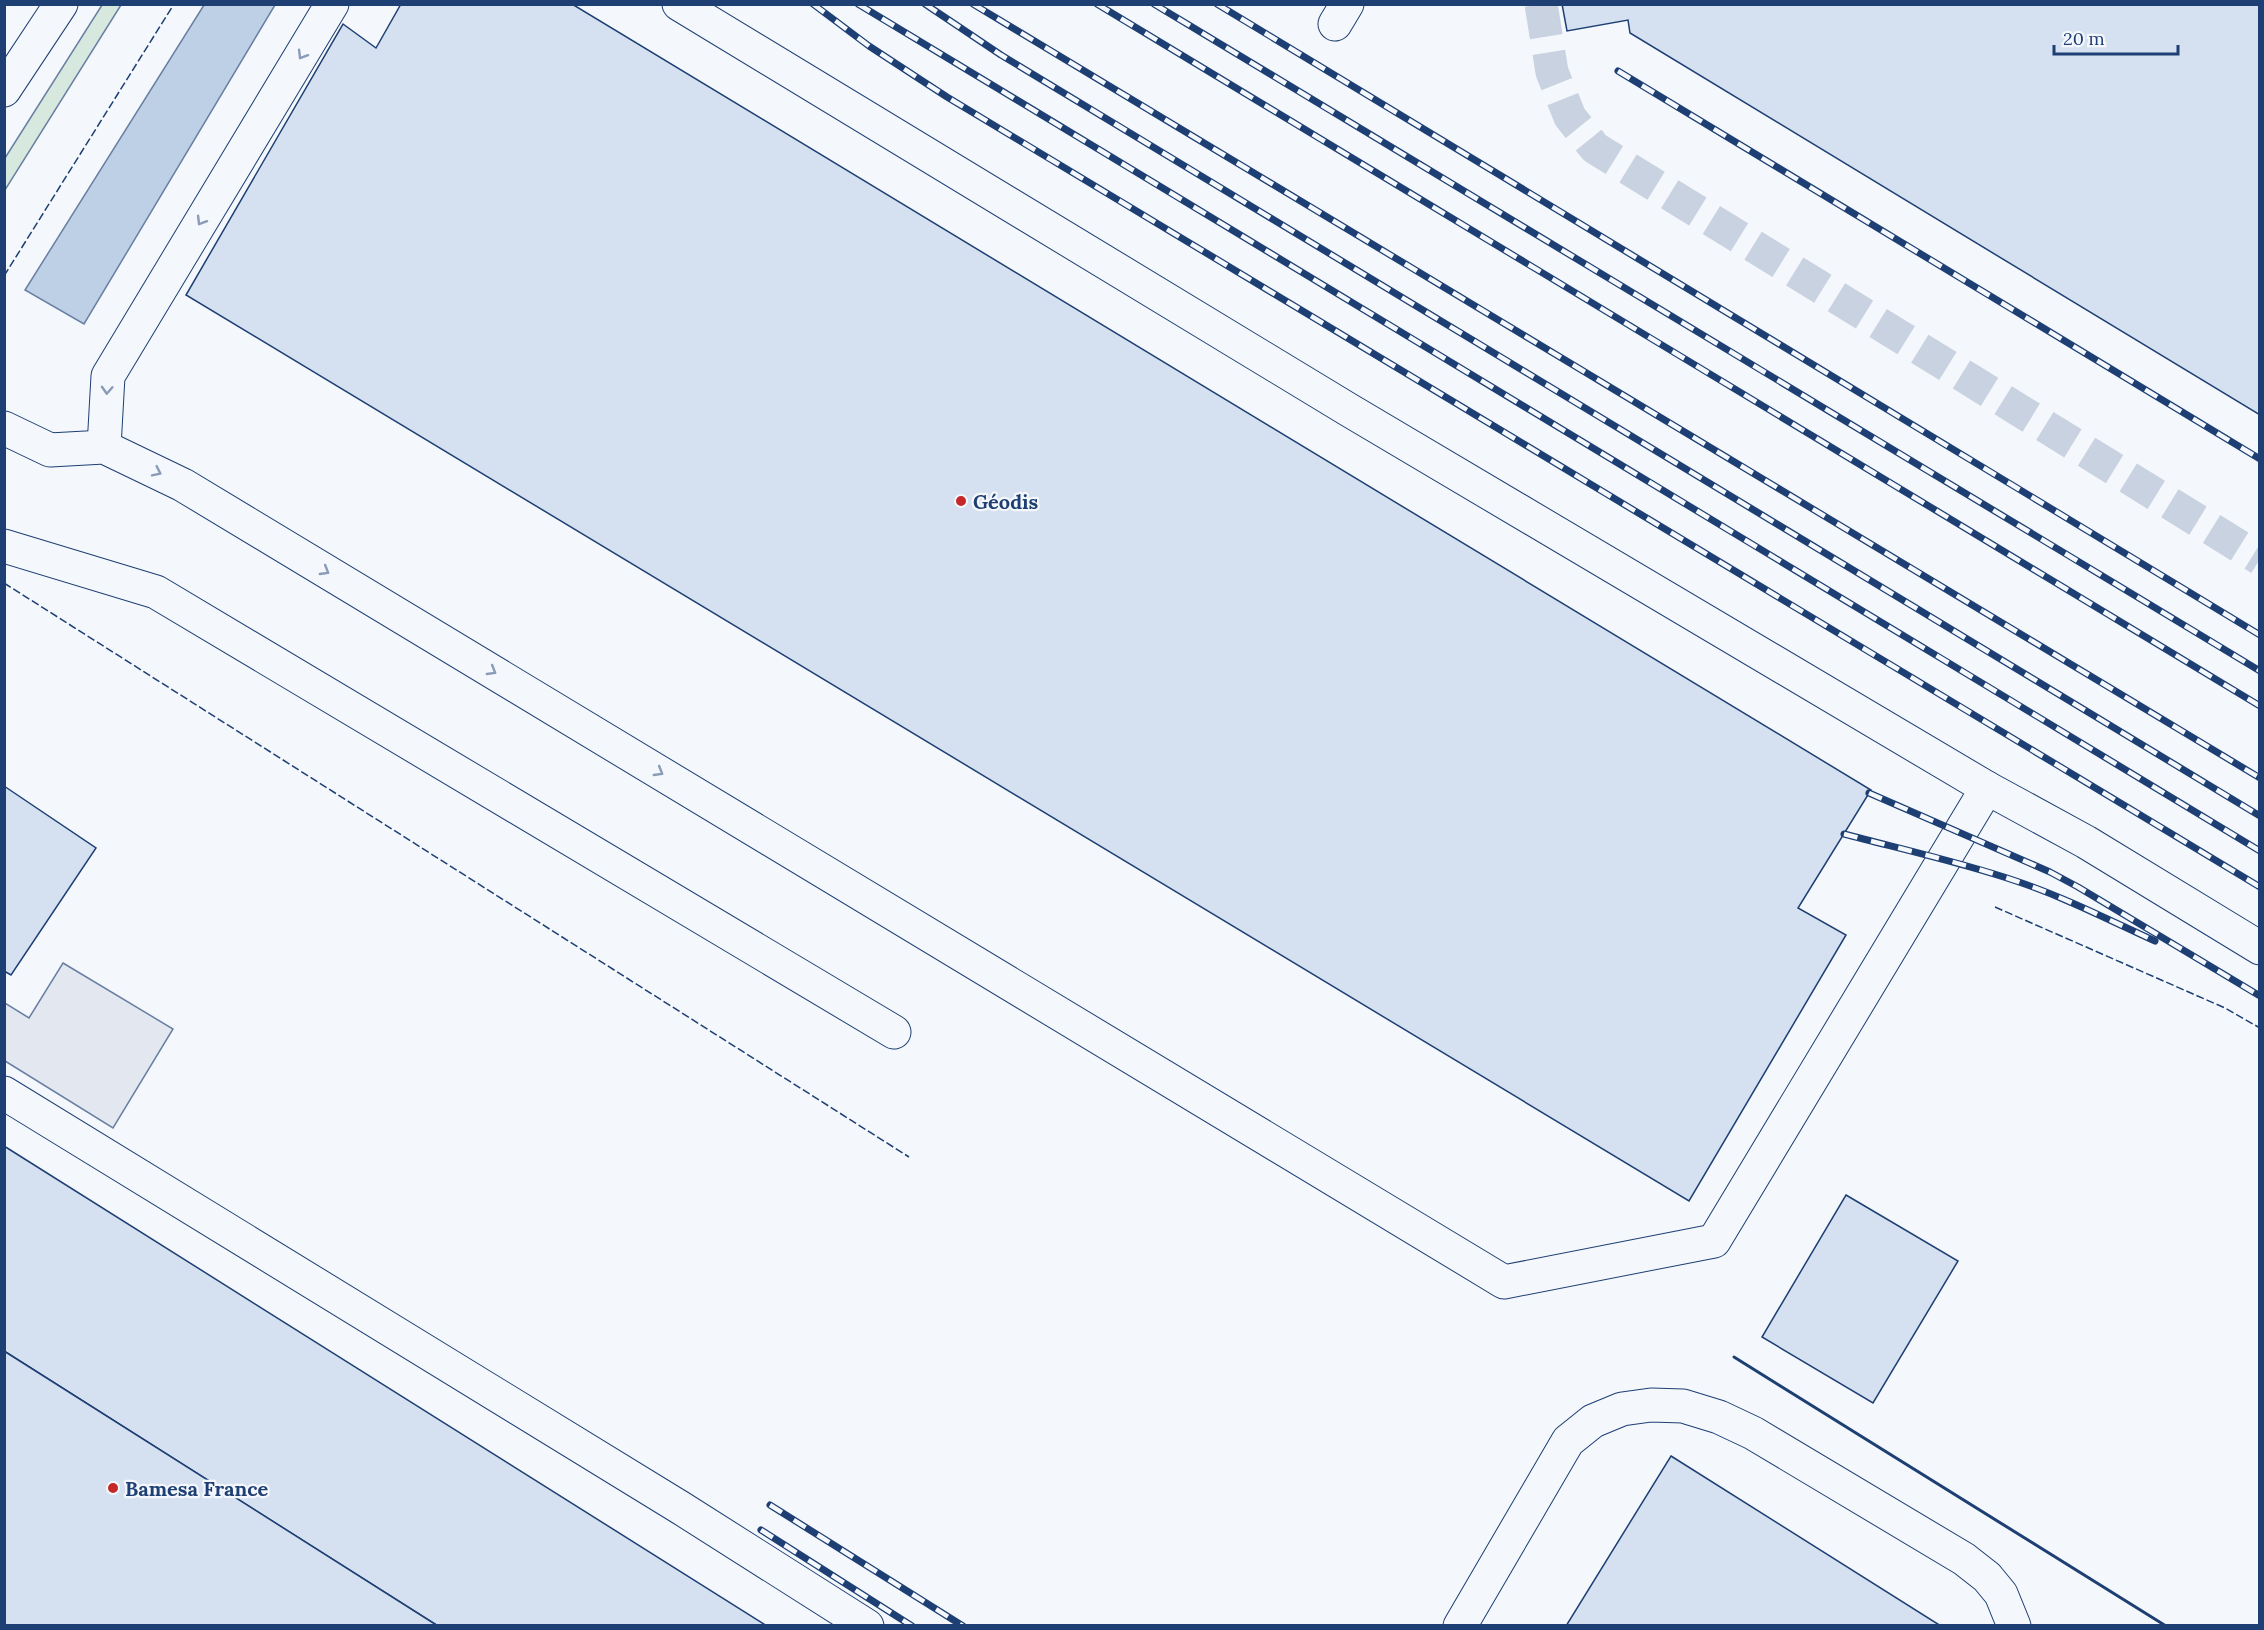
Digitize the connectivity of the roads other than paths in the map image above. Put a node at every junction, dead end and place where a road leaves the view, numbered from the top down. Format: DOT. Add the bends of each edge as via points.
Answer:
graph roads {
  1 [pos="62,4"];
  2 [pos="332,4"];
  3 [pos="679,4"];
  4 [pos="4,90"];
  5 [pos="4,428"];
  6 [pos="104,447"];
  7 [pos="4,546"];
  8 [pos="1987,788"];
  9 [pos="2259,948"];
  10 [pos="894,1032"];
  11 [pos="4,1093"];
  12 [pos="867,1626"];
  13 [pos="1460,1626"];
  14 [pos="2014,1626"];
  1 -- 4 [label="main road"];
  2 -- 6 [label="main road, one-way" via="108,376"];
  3 -- 8 [label="main road" via="1359,417"];
  5 -- 6 [label="main road" via="50,450"];
  6 -- 8 [label="main road, one-way" via="183,485 1504,1282 1714,1241"];
  7 -- 10 [label="main road" via="156,592"];
  8 -- 9 [label="main road" via="2086,842"];
  11 -- 12 [label="main road"];
  13 -- 14 [label="main road" via="1568,1441 1593,1421 1622,1409 1651,1405 1683,1406 1754,1433 1928,1537 1987,1577 2001,1594"];
}
